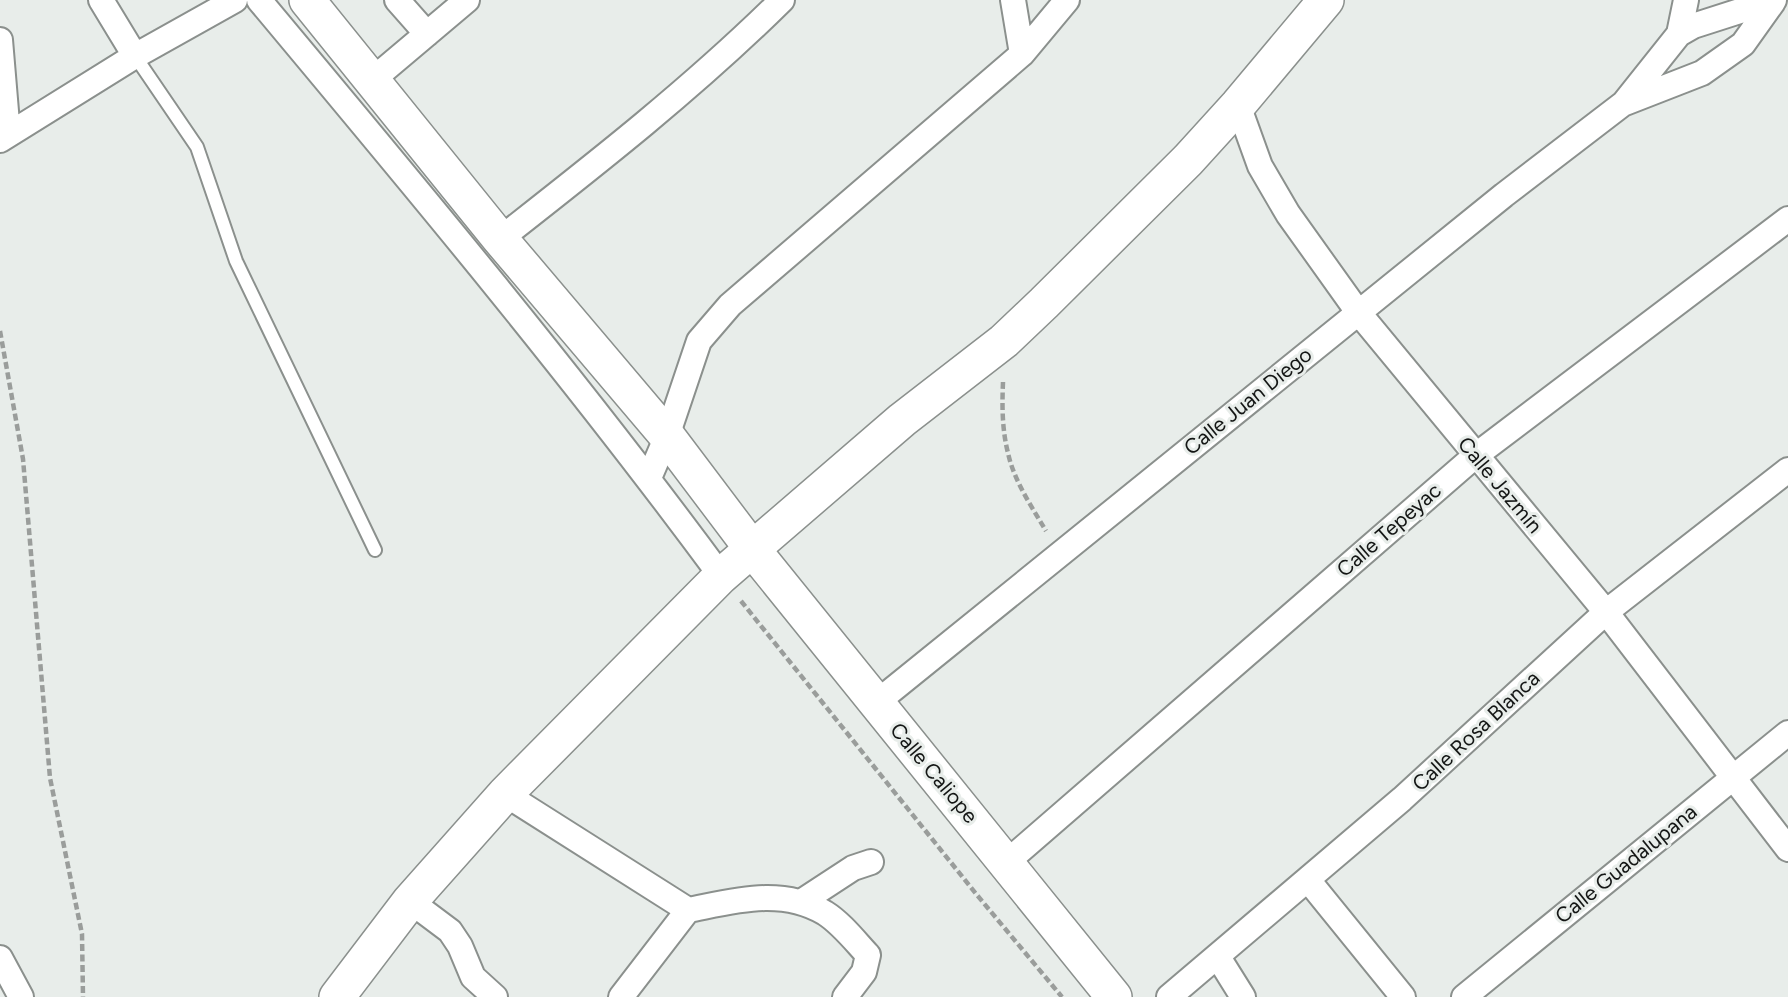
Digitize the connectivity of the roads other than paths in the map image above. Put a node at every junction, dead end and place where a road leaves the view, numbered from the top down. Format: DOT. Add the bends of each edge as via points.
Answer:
graph roads {
  1 [pos="101,0"];
  2 [pos="235,0"];
  3 [pos="259,0"];
  4 [pos="307,0"];
  5 [pos="397,0"];
  6 [pos="467,0"];
  7 [pos="782,0"];
  8 [pos="1013,0"];
  9 [pos="1067,0"];
  10 [pos="1326,0"];
  11 [pos="1686,0"];
  12 [pos="1773,1"];
  13 [pos="1742,4"];
  14 [pos="427,34"];
  15 [pos="1679,34"];
  16 [pos="0,40"];
  17 [pos="1022,54"];
  18 [pos="135,56"];
  19 [pos="371,81"];
  20 [pos="1624,103"];
  21 [pos="1238,105"];
  22 [pos="4,138"];
  23 [pos="1788,219"];
  24 [pos="500,239"];
  25 [pos="1358,312"];
  26 [pos="667,436"];
  27 [pos="1475,456"];
  28 [pos="1788,470"];
  29 [pos="649,478"];
  30 [pos="375,550"];
  31 [pos="752,550"];
  32 [pos="721,576"];
  33 [pos="1606,612"];
  34 [pos="876,703"];
  35 [pos="1788,733"];
  36 [pos="1733,777"];
  37 [pos="505,794"];
  38 [pos="1788,849"];
  39 [pos="871,862"];
  40 [pos="1007,862"];
  41 [pos="1308,880"];
  42 [pos="410,901"];
  43 [pos="802,902"];
  44 [pos="688,910"];
  45 [pos="1218,957"];
  46 [pos="0,958"];
  47 [pos="21,997"];
  48 [pos="337,997"];
  49 [pos="495,997"];
  50 [pos="621,997"];
  51 [pos="845,997"];
  52 [pos="1114,997"];
  53 [pos="1169,997"];
  54 [pos="1243,997"];
  55 [pos="1403,997"];
  56 [pos="1464,997"];
  1 -- 18 [label="street"];
  2 -- 18 [label="street"];
  3 -- 29 [label="street"];
  4 -- 19 [label="street, Calle Caliope"];
  5 -- 14 [label="street"];
  6 -- 14 [label="street"];
  7 -- 24 [label="street" via="635,132"];
  8 -- 17 [label="street"];
  9 -- 17 [label="street"];
  10 -- 21 [label="street"];
  11 -- 15 [label="street"];
  12 -- 13 [label="street"];
  12 -- 20 [label="street" via="1743,44 1702,73"];
  13 -- 15 [label="street"];
  14 -- 19 [label="street"];
  15 -- 20 [label="street"];
  16 -- 22 [label="street"];
  17 -- 26 [label="street" via="730,305 699,341"];
  18 -- 22 [label="street"];
  18 -- 30 [label="lane" via="197,147 236,261"];
  19 -- 24 [label="street, Calle Caliope"];
  20 -- 25 [label="street, Calle Juan Diego"];
  21 -- 25 [label="street, Calle Jazmín" via="1260,166 1288,214"];
  21 -- 31 [label="street" via="1004,341 902,420"];
  23 -- 27 [label="street, Calle Tepeyac"];
  24 -- 26 [label="street, Calle Caliope"];
  25 -- 27 [label="street, Calle Jazmín"];
  25 -- 34 [label="street, Calle Juan Diego"];
  26 -- 29 [label="street"];
  26 -- 31 [label="street, Calle Caliope"];
  27 -- 33 [label="street, Calle Jazmín"];
  27 -- 40 [label="street, Calle Tepeyac"];
  28 -- 33 [label="street, Calle Rosa Blanca"];
  29 -- 32 [label="street"];
  31 -- 32 [label="street"];
  31 -- 34 [label="street, Calle Caliope"];
  32 -- 37 [label="street"];
  33 -- 36 [label="street, Calle Jazmín"];
  33 -- 41 [label="street, Calle Rosa Blanca"];
  34 -- 40 [label="street, Calle Caliope"];
  35 -- 36 [label="street, Calle Guadalupana"];
  36 -- 38 [label="street, Calle Jazmín"];
  36 -- 56 [label="street, Calle Guadalupana"];
  37 -- 42 [label="street"];
  37 -- 44 [label="street"];
  39 -- 43 [label="street" via="853,868"];
  40 -- 52 [label="street, Calle Caliope"];
  41 -- 45 [label="street, Calle Rosa Blanca"];
  41 -- 55 [label="street"];
  42 -- 48 [label="street"];
  42 -- 49 [label="street" via="450,931 473,977"];
  43 -- 44 [label="street" via="773,896"];
  43 -- 51 [label="street" via="827,914 868,954 864,972"];
  44 -- 50 [label="street"];
  45 -- 53 [label="street, Calle Rosa Blanca"];
  45 -- 54 [label="street"];
  46 -- 47 [label="street"];
}
